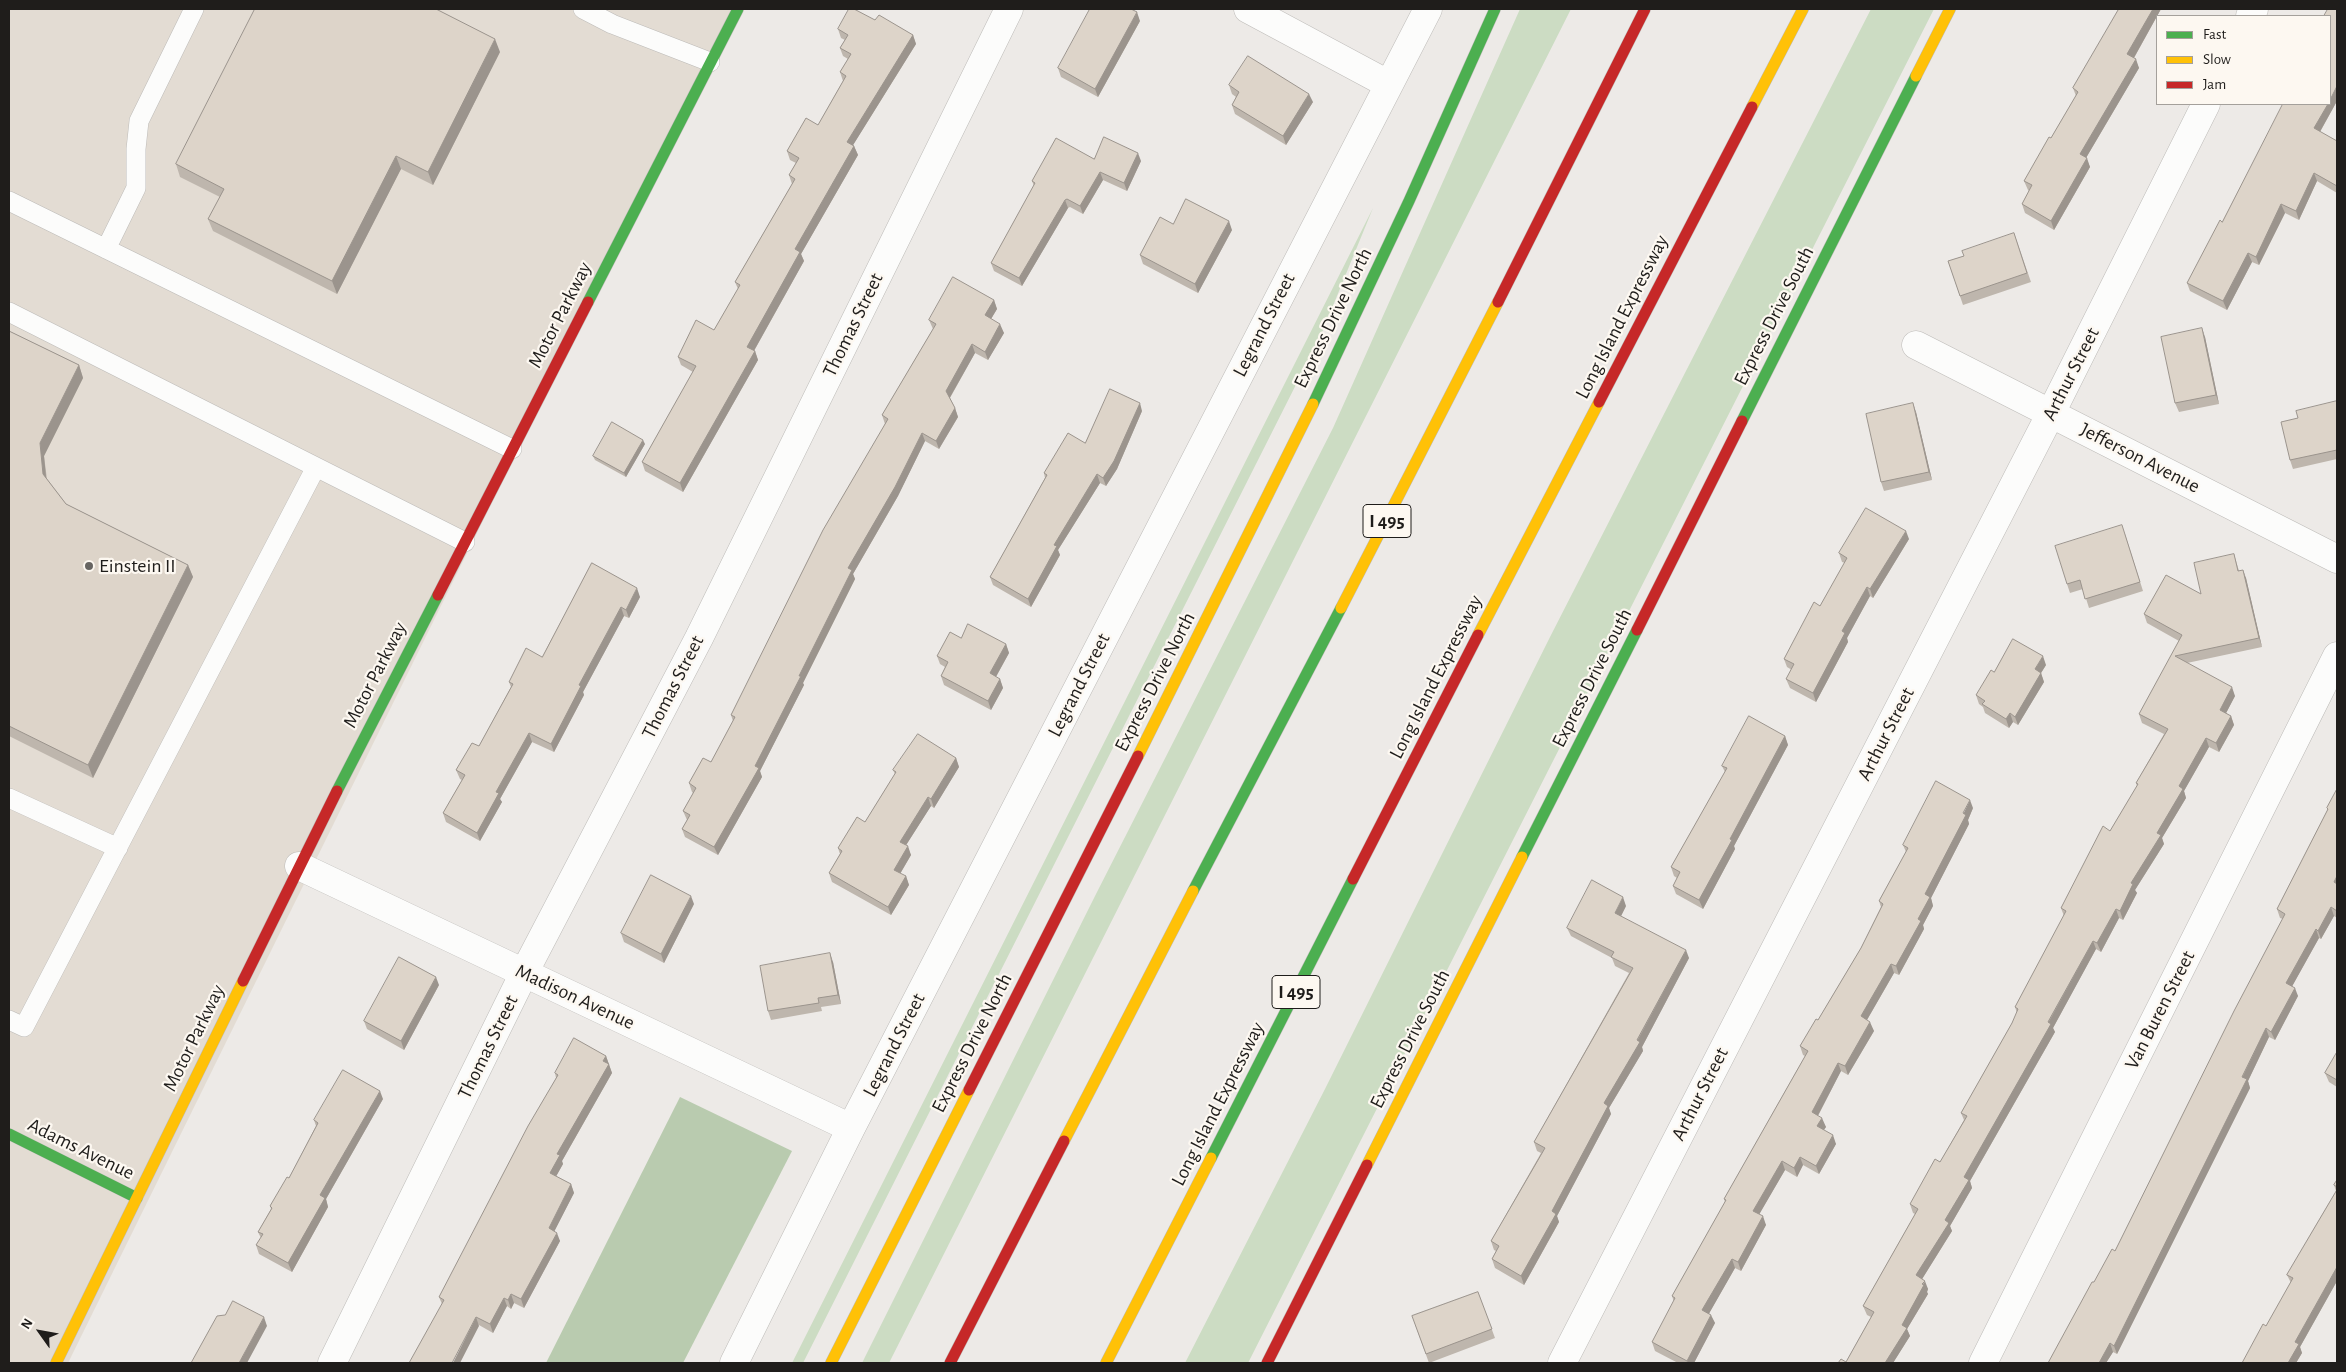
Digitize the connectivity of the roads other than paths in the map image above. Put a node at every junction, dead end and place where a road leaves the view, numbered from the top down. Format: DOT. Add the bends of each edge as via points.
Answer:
graph roads {
  1 [pos="194,9"];
  2 [pos="583,9"];
  3 [pos="738,9"];
  4 [pos="1008,9"];
  5 [pos="1248,9"];
  6 [pos="1428,9"];
  7 [pos="1495,9"];
  8 [pos="1645,9"];
  9 [pos="1803,9"];
  10 [pos="1950,9"];
  11 [pos="710,62"];
  12 [pos="1388,84"];
  13 [pos="2205,105"];
  14 [pos="9,201"];
  15 [pos="106,249"];
  16 [pos="9,312"];
  17 [pos="1916,345"];
  18 [pos="2051,413"];
  19 [pos="512,449"];
  20 [pos="316,467"];
  21 [pos="465,542"];
  22 [pos="2337,559"];
  23 [pos="2337,656"];
  24 [pos="9,798"];
  25 [pos="118,848"];
  26 [pos="299,866"];
  27 [pos="524,973"];
  28 [pos="9,1020"];
  29 [pos="851,1128"];
  30 [pos="9,1134"];
  31 [pos="137,1198"];
  32 [pos="56,1363"];
  33 [pos="332,1363"];
  34 [pos="734,1363"];
  35 [pos="831,1363"];
  36 [pos="950,1363"];
  37 [pos="1106,1363"];
  38 [pos="1267,1363"];
  39 [pos="1562,1363"];
  40 [pos="1983,1363"];
  1 -- 15 [label="lane" via="139,121 136,188"];
  2 -- 11 [label="lane" via="612,24"];
  3 -- 11 [label="main road, Motor Parkway"];
  4 -- 27 [label="street, Thomas Street" via="699,638"];
  5 -- 12 [label="street"];
  6 -- 12 [label="street, Legrand Street"];
  7 -- 35 [label="main road, Express Drive North" via="1397,228 1230,574"];
  8 -- 36 [label="main road, I 495" via="1427,444"];
  9 -- 37 [label="main road, Long Island Expressway / I 495"];
  10 -- 38 [label="main road, Express Drive South"];
  11 -- 19 [label="main road, Motor Parkway"];
  12 -- 29 [label="street, Legrand Street"];
  13 -- 18 [label="street, Arthur Street"];
  14 -- 15 [label="lane"];
  15 -- 19 [label="lane"];
  16 -- 20 [label="lane"];
  17 -- 18 [label="street, Jefferson Avenue"];
  18 -- 22 [label="street, Jefferson Avenue"];
  18 -- 39 [label="street, Arthur Street"];
  19 -- 21 [label="main road, Motor Parkway"];
  20 -- 21 [label="lane"];
  20 -- 25 [label="lane"];
  21 -- 26 [label="main road, Motor Parkway"];
  23 -- 40 [label="street, Van Buren Street"];
  24 -- 25 [label="lane"];
  25 -- 28 [label="lane" via="24,1027"];
  26 -- 27 [label="street, Madison Avenue"];
  26 -- 31 [label="main road, Motor Parkway"];
  27 -- 29 [label="street, Madison Avenue"];
  27 -- 33 [label="street, Thomas Street"];
  29 -- 34 [label="street, Legrand Street"];
  30 -- 31 [label="main road, Adams Avenue"];
  31 -- 32 [label="main road, Motor Parkway"];
}
